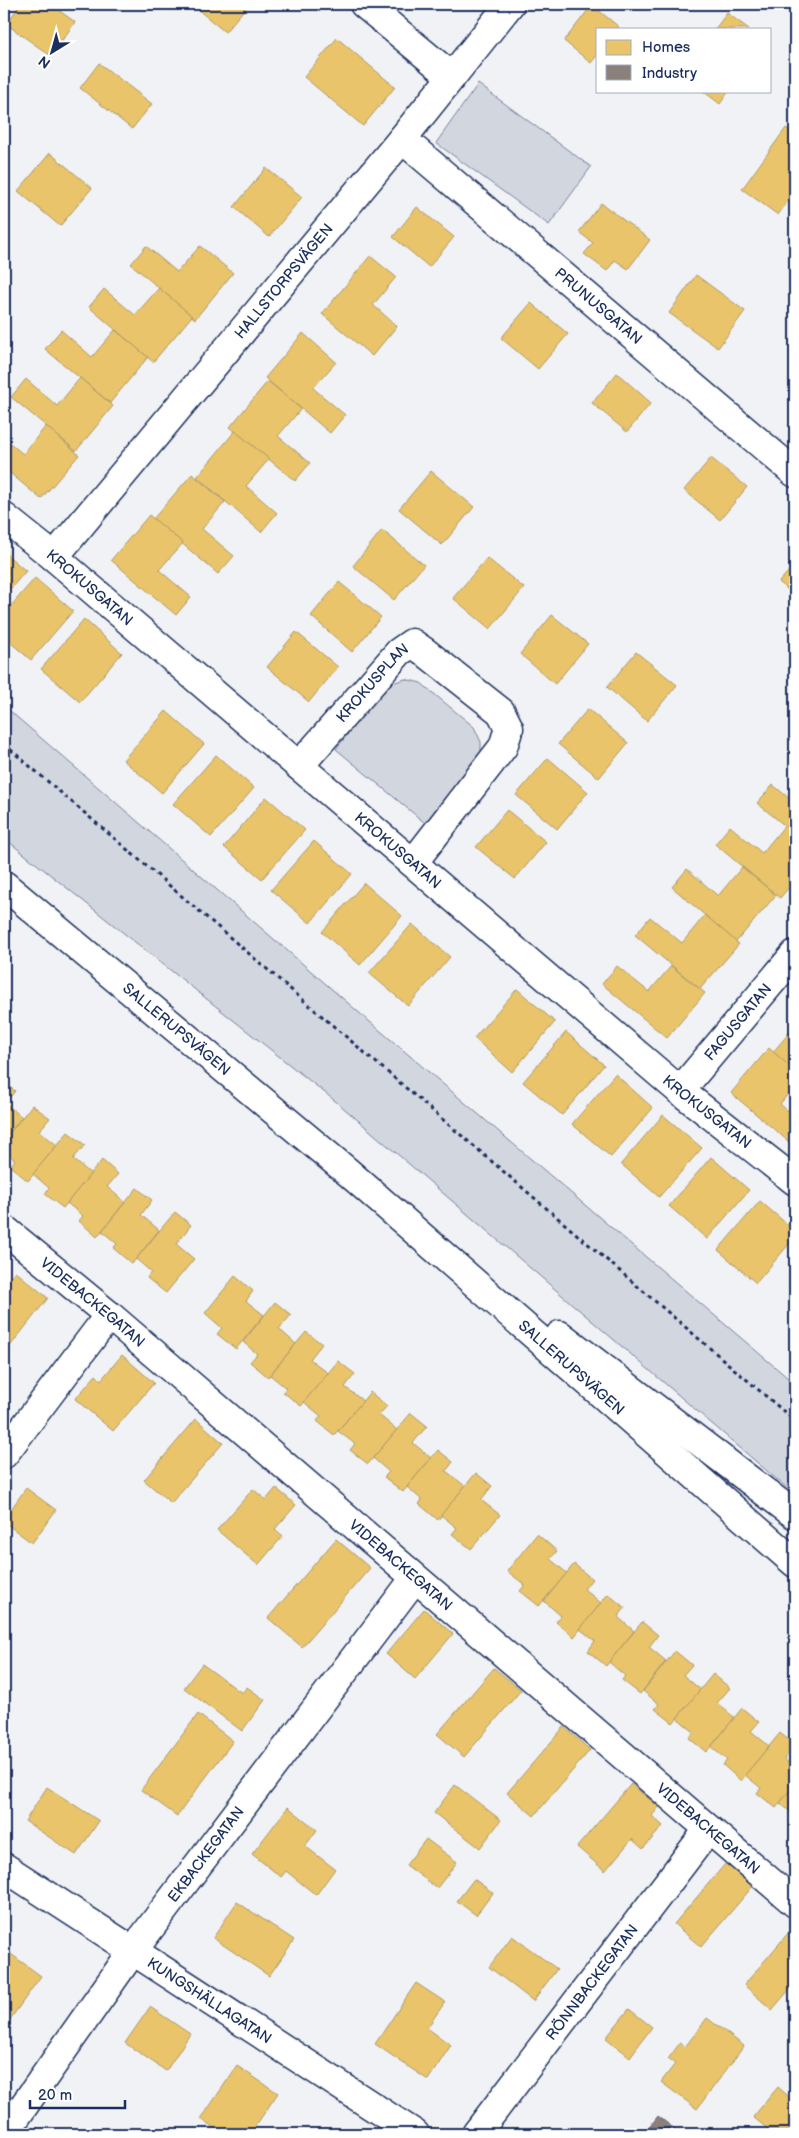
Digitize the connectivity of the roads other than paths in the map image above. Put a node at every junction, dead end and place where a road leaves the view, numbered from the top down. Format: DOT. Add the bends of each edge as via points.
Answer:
graph roads {
  1 [pos="364,4"];
  2 [pos="510,4"];
  3 [pos="451,76"];
  4 [pos="402,139"];
  5 [pos="795,473"];
  6 [pos="4,517"];
  7 [pos="54,557"];
  8 [pos="299,766"];
  9 [pos="413,863"];
  10 [pos="4,885"];
  11 [pos="795,954"];
  12 [pos="680,1091"];
  13 [pos="349,1173"];
  14 [pos="795,1181"];
  15 [pos="4,1229"];
  16 [pos="109,1315"];
  17 [pos="4,1454"];
  18 [pos="795,1515"];
  19 [pos="795,1563"];
  20 [pos="415,1578"];
  21 [pos="708,1830"];
  22 [pos="4,1867"];
  23 [pos="795,1903"];
  24 [pos="132,1952"];
  25 [pos="4,2134"];
  26 [pos="415,2134"];
  27 [pos="476,2134"];
  1 -- 3 [label="street"];
  2 -- 3 [label="street, HALLSTORPSVÄGEN"];
  3 -- 4 [label="street, HALLSTORPSVÄGEN"];
  4 -- 5 [label="street, PRUNUSGATAN"];
  4 -- 7 [label="street, HALLSTORPSVÄGEN"];
  6 -- 7 [label="street, KROKUSGATAN"];
  7 -- 8 [label="street, KROKUSGATAN"];
  8 -- 9 [label="street, KROKUSGATAN"];
  8 -- 9 [label="street, KROKUSPLAN" via="399,652 412,643 500,712 509,728 503,747"];
  9 -- 12 [label="street, KROKUSGATAN"];
  10 -- 13 [label="street, SALLERUPSVÄGEN"];
  11 -- 12 [label="street, FAGUSGATAN"];
  12 -- 14 [label="street, KROKUSGATAN"];
  13 -- 18 [label="street, SALLERUPSVÄGEN"];
  13 -- 19 [label="street, SALLERUPSVÄGEN"];
  15 -- 16 [label="street, VIDEBACKEGATAN"];
  16 -- 17 [label="street"];
  16 -- 20 [label="street, VIDEBACKEGATAN"];
  20 -- 21 [label="street, VIDEBACKEGATAN"];
  20 -- 24 [label="street, EKBACKEGATAN"];
  21 -- 23 [label="street, VIDEBACKEGATAN"];
  21 -- 27 [label="street, RÖNNBACKEGATAN"];
  22 -- 24 [label="street, KUNGSHÄLLAGATAN"];
  24 -- 25 [label="street, EKBACKEGATAN"];
  24 -- 26 [label="street, KUNGSHÄLLAGATAN"];
}
